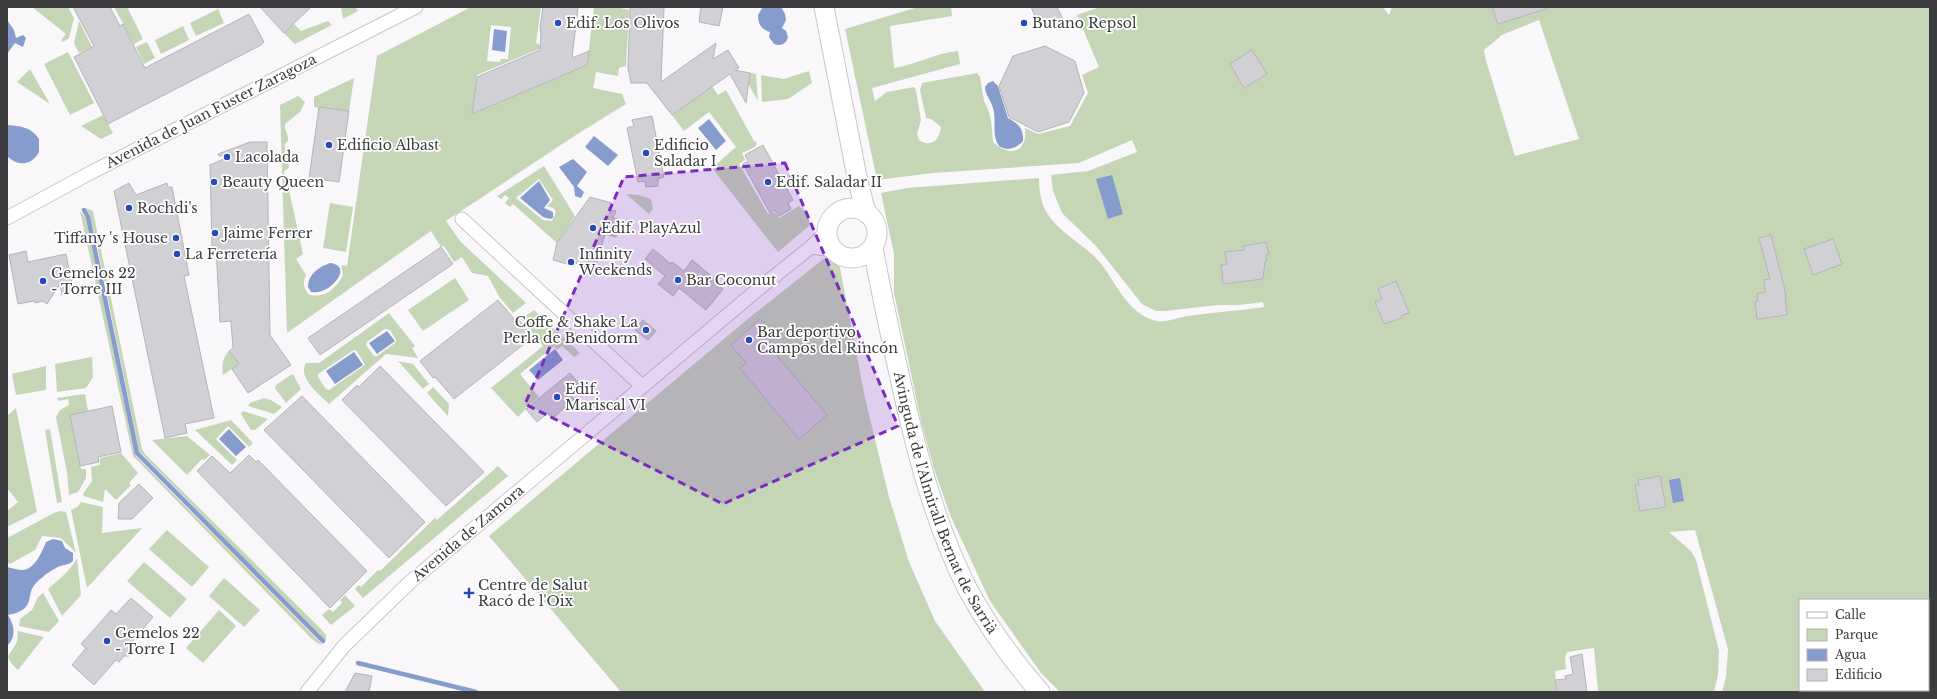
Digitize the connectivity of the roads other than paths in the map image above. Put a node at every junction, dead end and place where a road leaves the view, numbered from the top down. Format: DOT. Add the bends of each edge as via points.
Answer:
graph roads {
  1 [pos="416,7"];
  2 [pos="824,7"];
  3 [pos="858,183"];
  4 [pos="844,210"];
  5 [pos="866,213"];
  6 [pos="7,218"];
  7 [pos="462,219"];
  8 [pos="827,231"];
  9 [pos="812,247"];
  10 [pos="872,247"];
  11 [pos="834,250"];
  12 [pos="851,258"];
  13 [pos="878,274"];
  14 [pos="642,386"];
  15 [pos="307,692"];
  16 [pos="1040,692"];
  1 -- 6 [label="street, Avenida de Juan Fuster Zaragoza"];
  2 -- 3 [label="street"];
  3 -- 4 [label="street"];
  3 -- 5 [label="street"];
  4 -- 5 [label="street" via="856,209"];
  4 -- 8 [label="street" via="834,216"];
  5 -- 10 [label="street" via="875,224 877,232"];
  7 -- 14 [label="street"];
  8 -- 9 [label="street, Avenida de Zamora"];
  8 -- 11 [label="street"];
  9 -- 11 [label="street"];
  9 -- 14 [label="street, Avenida de Zamora" via="756,290"];
  10 -- 12 [label="street" via="860,257"];
  10 -- 13 [label="street, Avinguda de l'Almirall Bernat de Sarrià"];
  11 -- 12 [label="street" via="843,257"];
  12 -- 13 [label="street"];
  13 -- 16 [label="street, Avinguda de l'Almirall Bernat de Sarrià" via="913,437 942,528 967,587 983,614 1015,663"];
  14 -- 15 [label="street, Avenida de Zamora" via="409,583 344,646"];
}
